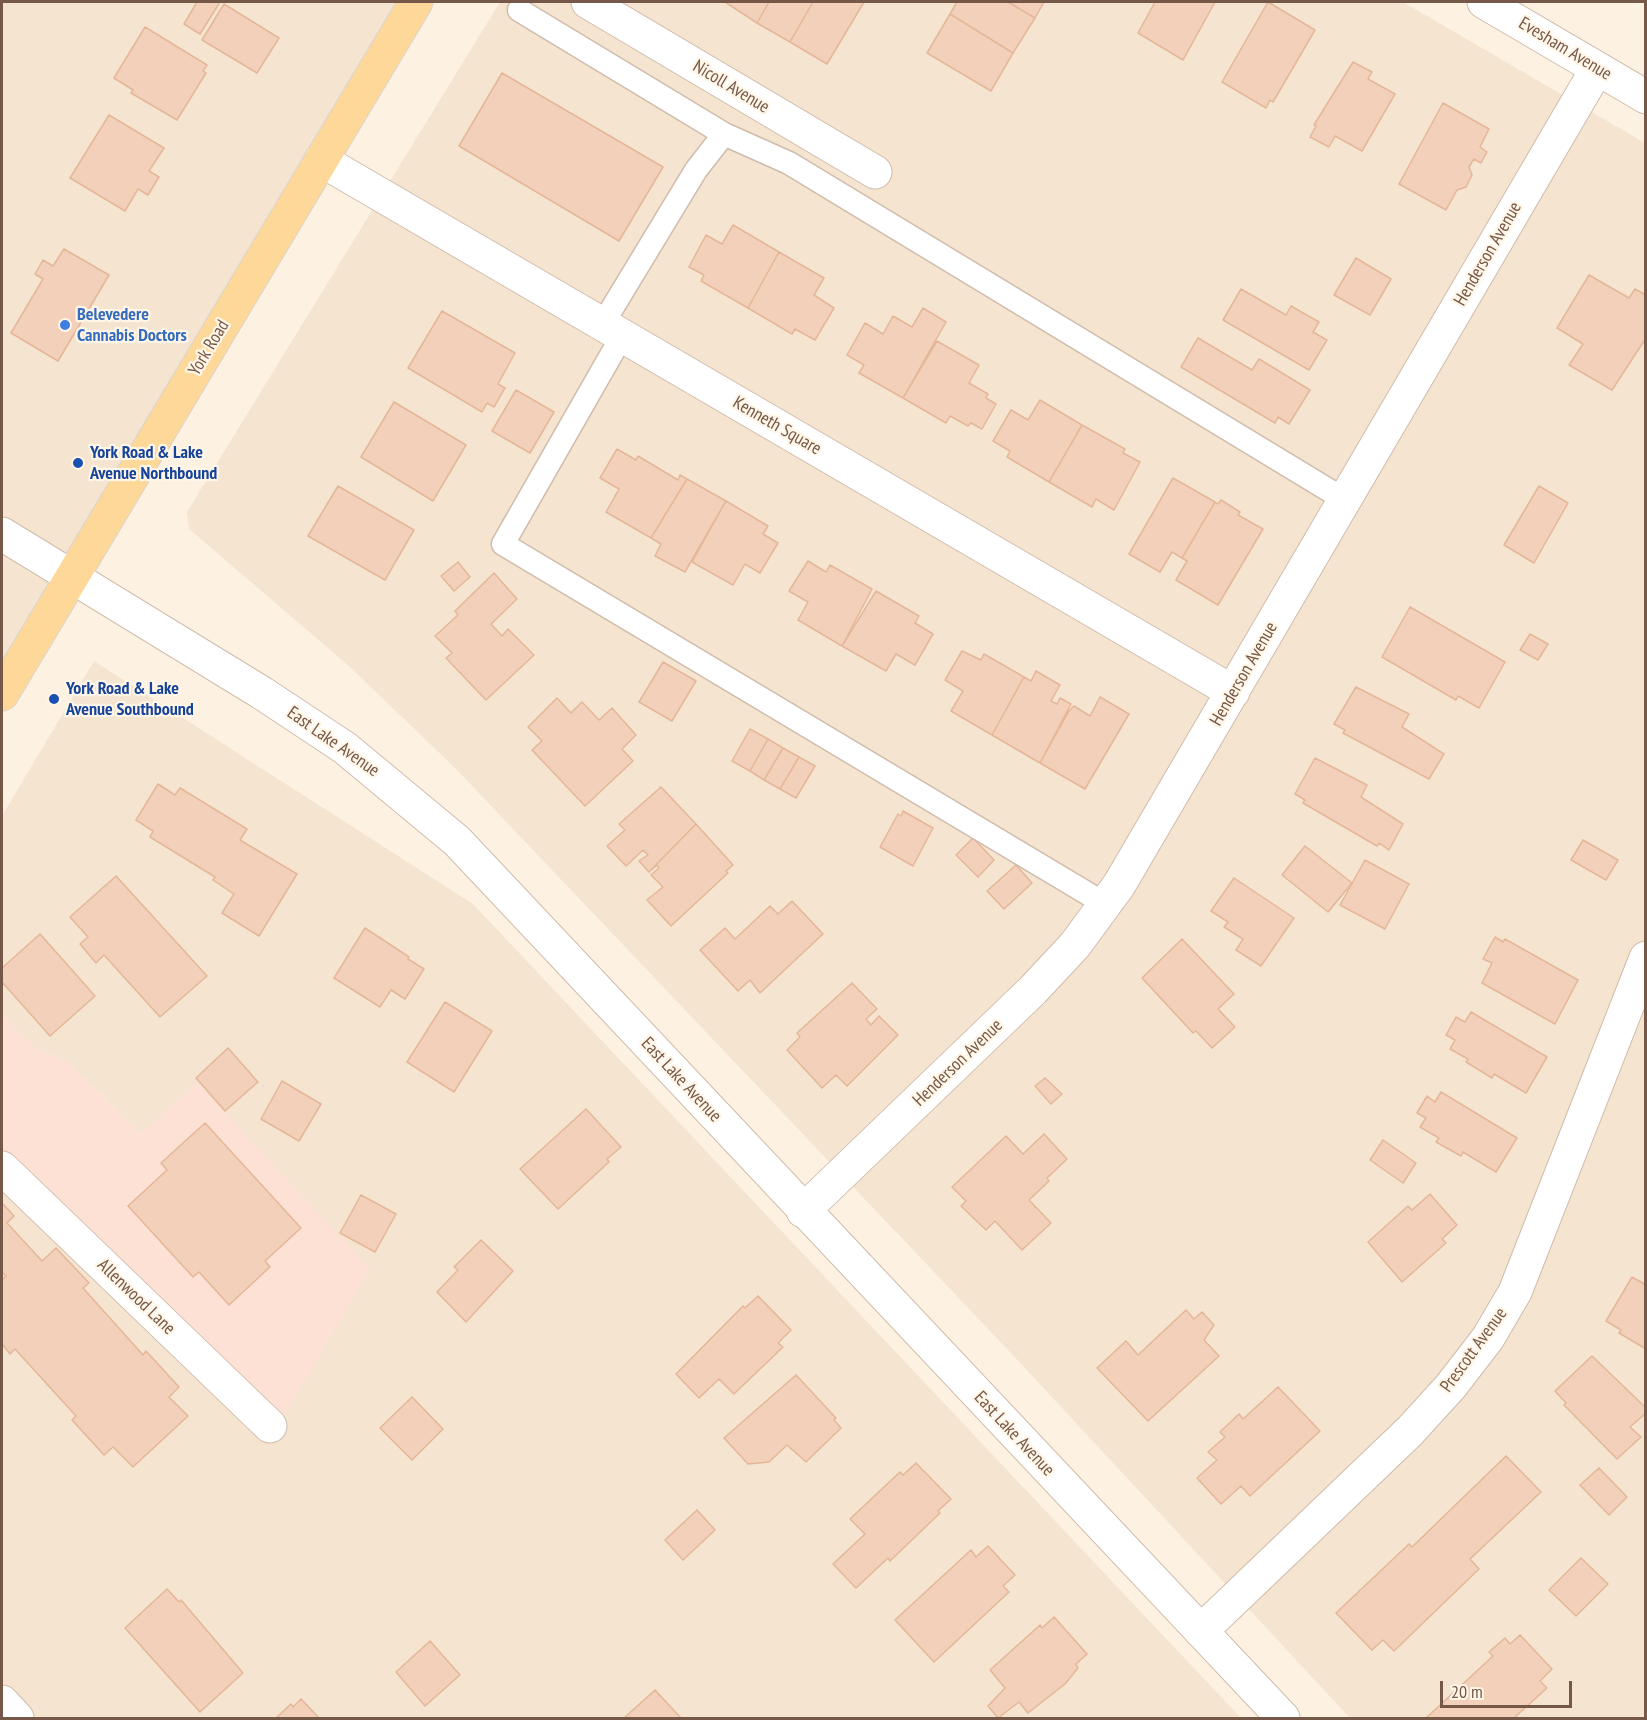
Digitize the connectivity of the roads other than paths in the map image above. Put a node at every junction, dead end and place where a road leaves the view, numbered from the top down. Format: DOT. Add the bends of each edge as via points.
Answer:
graph roads {
  1 [pos="416,2"];
  2 [pos="588,2"];
  3 [pos="1484,2"];
  4 [pos="519,10"];
  5 [pos="1597,69"];
  6 [pos="1646,97"];
  7 [pos="724,134"];
  8 [pos="321,160"];
  9 [pos="875,172"];
  10 [pos="612,330"];
  11 [pos="1345,500"];
  12 [pos="2,534"];
  13 [pos="72,576"];
  14 [pos="1233,692"];
  15 [pos="2,694"];
  16 [pos="1105,904"];
  17 [pos="1646,958"];
  18 [pos="2,1168"];
  19 [pos="803,1211"];
  20 [pos="270,1426"];
  21 [pos="1201,1631"];
  22 [pos="2,1702"];
  23 [pos="16,1719"];
  24 [pos="1283,1719"];
  1 -- 8 [label="main road, York Road"];
  2 -- 9 [label="street, Nicoll Avenue"];
  3 -- 5 [label="street, Evesham Avenue"];
  4 -- 7 [label="lane"];
  5 -- 6 [label="street, Evesham Avenue"];
  5 -- 11 [label="street, Henderson Avenue"];
  7 -- 10 [label="lane" via="696,170"];
  7 -- 11 [label="lane" via="789,163"];
  8 -- 10 [label="street, Kenneth Square"];
  8 -- 13 [label="main road, York Road"];
  10 -- 14 [label="street, Kenneth Square"];
  10 -- 16 [label="lane" via="503,544"];
  11 -- 14 [label="street, Henderson Avenue"];
  12 -- 13 [label="street, East Lake Avenue"];
  13 -- 15 [label="main road, York Road"];
  13 -- 19 [label="street, East Lake Avenue" via="345,748 408,798 457,841"];
  14 -- 16 [label="street, Henderson Avenue"];
  16 -- 19 [label="street, Henderson Avenue" via="1075,945 1033,990"];
  17 -- 21 [label="street, Prescott Avenue" via="1515,1292 1488,1338 1410,1431"];
  18 -- 20 [label="street, Allenwood Lane"];
  19 -- 21 [label="street, East Lake Avenue"];
  21 -- 24 [label="street, East Lake Avenue"];
  22 -- 23 [label="street"];
}
